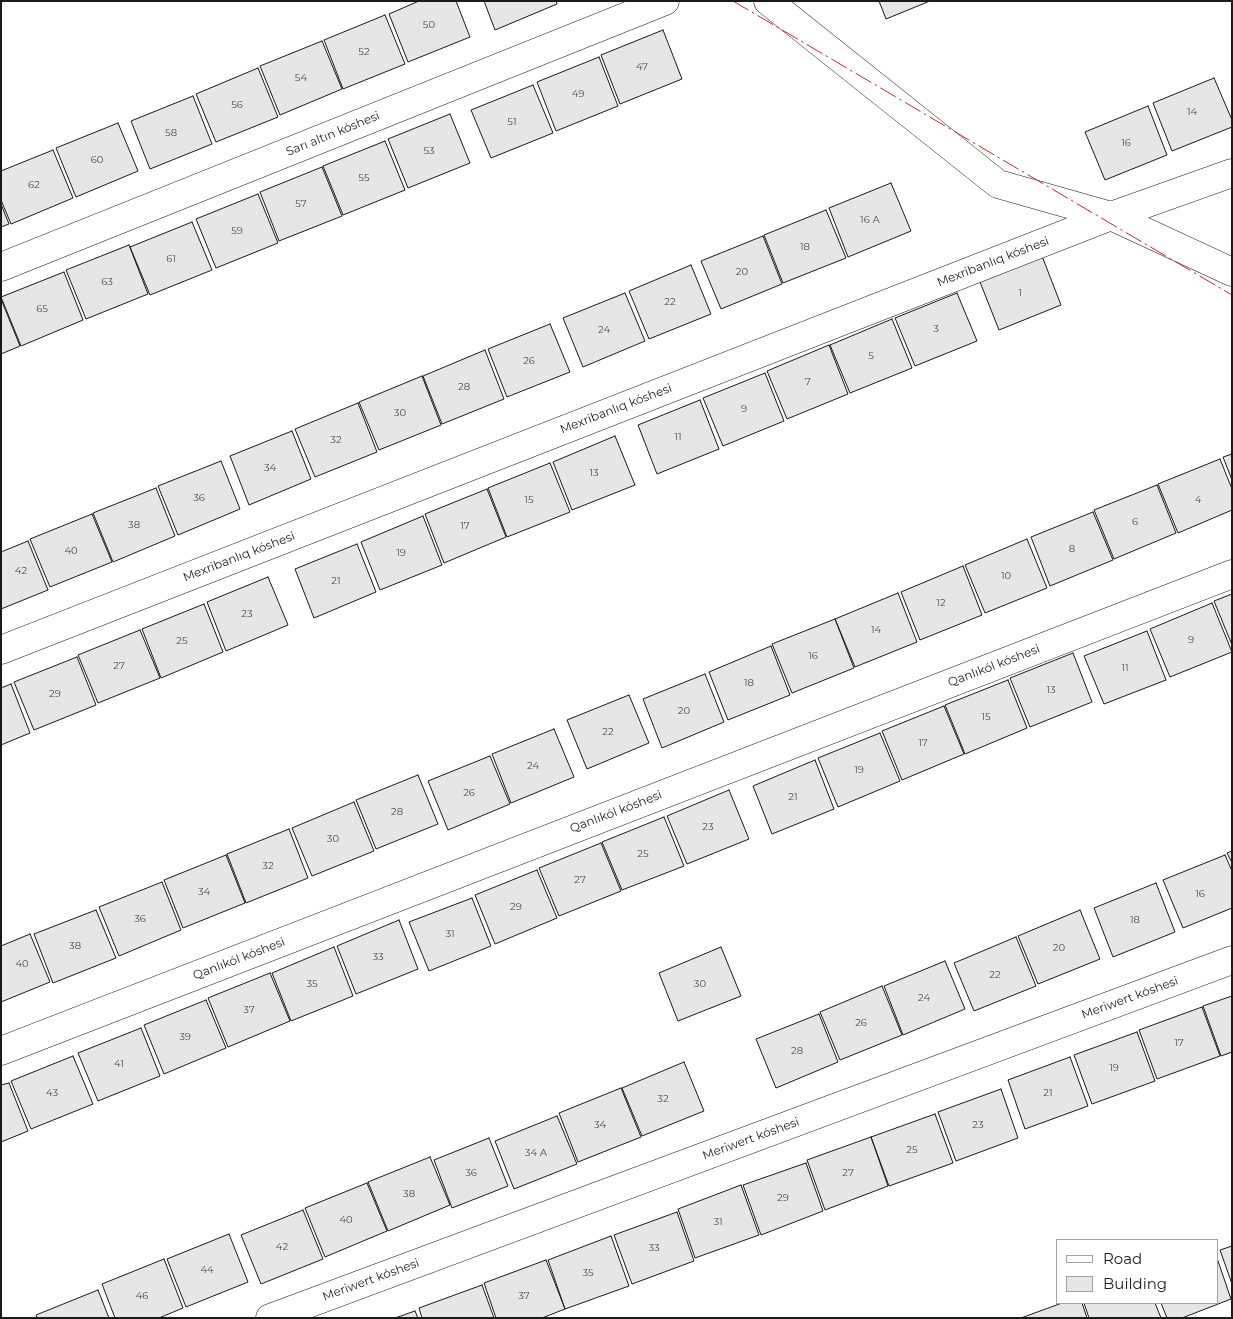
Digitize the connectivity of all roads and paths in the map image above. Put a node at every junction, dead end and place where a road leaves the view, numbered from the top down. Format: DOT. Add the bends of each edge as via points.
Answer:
graph roads {
  1 [pos="665,1"];
  2 [pos="768,1"];
  3 [pos="1232,173"];
  4 [pos="1111,216"];
  5 [pos="1,267"];
  6 [pos="1232,272"];
  7 [pos="1232,574"];
  8 [pos="1,650"];
  9 [pos="1232,960"];
  10 [pos="1,1051"];
  11 [pos="270,1318"];
  1 -- 5 [label="street, Sarı altın kóshesi"];
  2 -- 4 [label="street" via="998,184"];
  3 -- 4 [label="street, Mexribanlıq kóshesi"];
  4 -- 6 [label="street"];
  4 -- 8 [label="street, Mexribanlıq kóshesi"];
  7 -- 10 [label="street, Qanlıkól kóshesi"];
  9 -- 11 [label="street, Meriwert kóshesi"];
}
